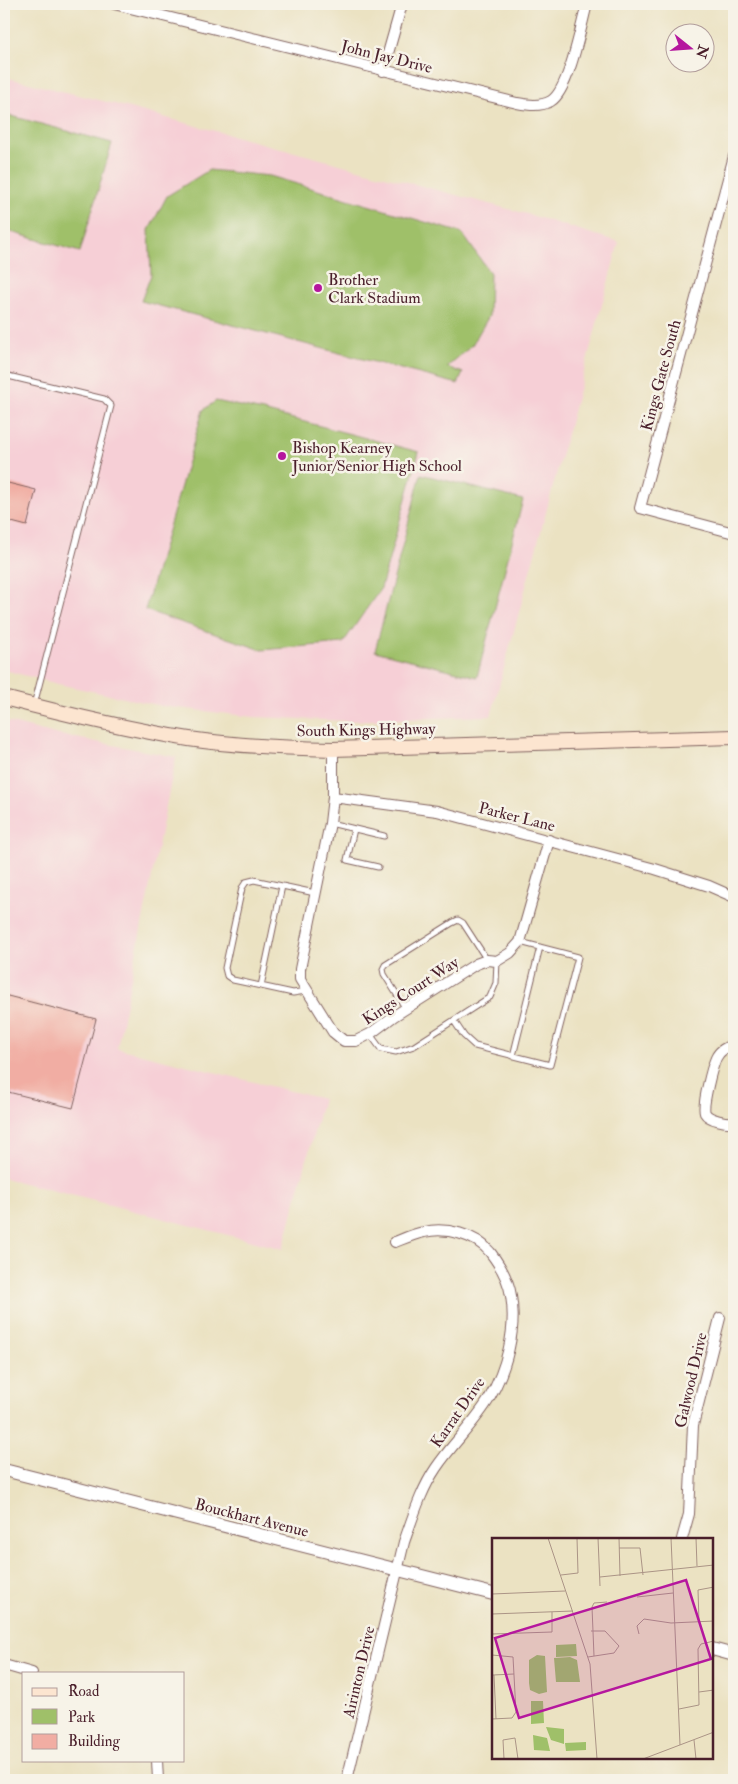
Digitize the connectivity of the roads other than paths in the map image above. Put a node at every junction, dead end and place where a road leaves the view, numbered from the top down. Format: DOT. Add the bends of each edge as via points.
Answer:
graph roads {
  1 [pos="114,4"];
  2 [pos="402,4"];
  3 [pos="587,4"];
  4 [pos="383,71"];
  5 [pos="734,156"];
  6 [pos="4,375"];
  7 [pos="734,533"];
  8 [pos="4,698"];
  9 [pos="34,706"];
  10 [pos="734,737"];
  11 [pos="333,749"];
  12 [pos="333,797"];
  13 [pos="330,823"];
  14 [pos="354,829"];
  15 [pos="384,836"];
  16 [pos="548,840"];
  17 [pos="378,868"];
  18 [pos="282,886"];
  19 [pos="316,893"];
  20 [pos="734,897"];
  21 [pos="520,942"];
  22 [pos="540,947"];
  23 [pos="492,961"];
  24 [pos="261,986"];
  25 [pos="306,991"];
  26 [pos="406,1009"];
  27 [pos="454,1021"];
  28 [pos="370,1034"];
  29 [pos="734,1045"];
  30 [pos="513,1056"];
  31 [pos="734,1122"];
  32 [pos="395,1242"];
  33 [pos="720,1318"];
  34 [pos="4,1470"];
  35 [pos="682,1538"];
  36 [pos="398,1570"];
  37 [pos="492,1594"];
  38 [pos="713,1649"];
  39 [pos="734,1655"];
  40 [pos="4,1666"];
  41 [pos="28,1672"];
  42 [pos="157,1762"];
  43 [pos="158,1780"];
  44 [pos="350,1780"];
  1 -- 4 [label="street, John Jay Drive"];
  2 -- 4 [label="street"];
  3 -- 4 [label="street, John Jay Drive" via="560,92 542,104 516,103"];
  5 -- 7 [label="street, Kings Gate South" via="640,508"];
  6 -- 9 [label="lane" via="104,399 110,406"];
  8 -- 9 [label="main road, South Kings Highway"];
  9 -- 11 [label="main road, South Kings Highway" via="191,739"];
  10 -- 11 [label="main road, South Kings Highway"];
  11 -- 12 [label="street"];
  12 -- 13 [label="street, Kings Court Way"];
  12 -- 16 [label="street, Parker Lane" via="437,811"];
  13 -- 14 [label="lane"];
  13 -- 19 [label="street, Kings Court Way"];
  14 -- 15 [label="lane"];
  14 -- 17 [label="lane" via="347,860"];
  16 -- 20 [label="street, Parker Lane" via="686,878"];
  16 -- 21 [label="street"];
  18 -- 19 [label="lane"];
  18 -- 24 [label="lane"];
  18 -- 24 [label="lane" via="254,880 246,882 225,968 227,976 233,980"];
  19 -- 25 [label="street, Kings Court Way" via="300,969 300,979"];
  21 -- 22 [label="lane"];
  21 -- 23 [label="street, Kings Court Way" via="510,953"];
  22 -- 30 [label="lane"];
  22 -- 30 [label="lane" via="578,957 550,1065"];
  23 -- 26 [label="street, Kings Court Way" via="476,964"];
  23 -- 26 [label="lane" via="464,923 458,920 452,923 384,965 384,974"];
  23 -- 27 [label="lane" via="496,983 490,997"];
  24 -- 25 [label="lane" via="293,993"];
  25 -- 28 [label="street, Kings Court Way" via="333,1032 344,1041 356,1041"];
  26 -- 28 [label="street, Kings Court Way"];
  27 -- 28 [label="lane" via="414,1046 396,1052 380,1049"];
  27 -- 30 [label="lane" via="476,1046"];
  29 -- 31 [label="street" via="721,1051 716,1058 704,1105 706,1114 711,1118"];
  32 -- 36 [label="street, Karrat Drive" via="423,1232 441,1230 476,1240 497,1261 506,1278 513,1318 506,1359 490,1398 427,1484 404,1542"];
  33 -- 35 [label="street, Galwood Drive" via="693,1424 689,1514"];
  34 -- 36 [label="street, Bouckhart Avenue"];
  36 -- 37 [label="street, Bouckhart Avenue"];
  36 -- 44 [label="street, Airinton Drive"];
  38 -- 39 [label="street"];
  40 -- 41 [label="street"];
  42 -- 43 [label="street"];
}
